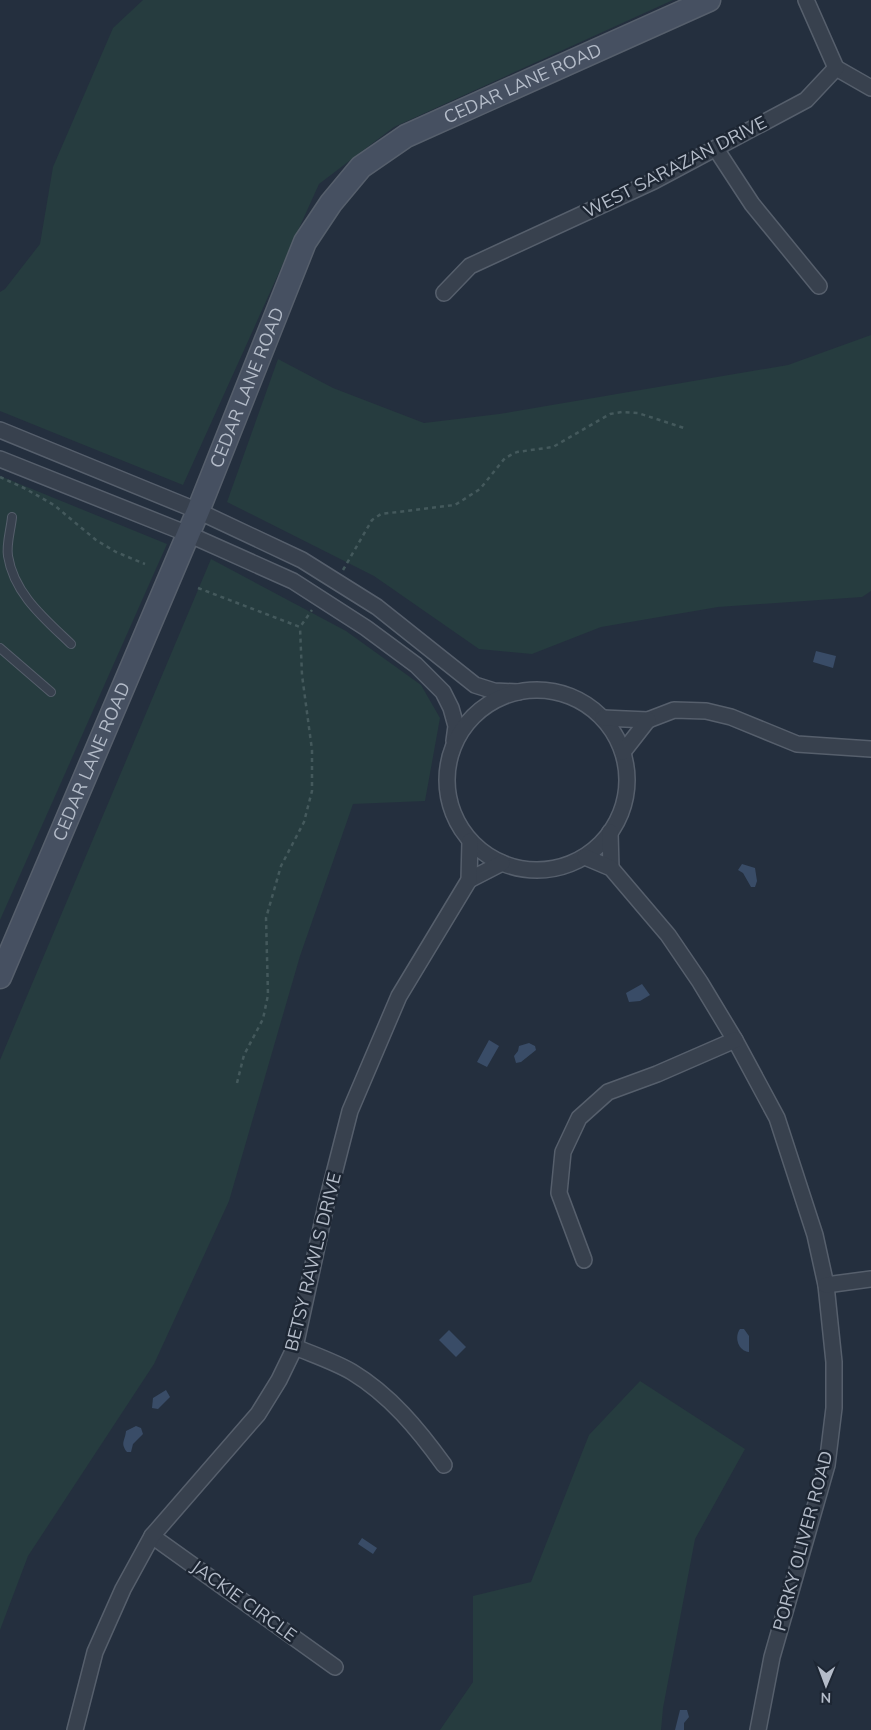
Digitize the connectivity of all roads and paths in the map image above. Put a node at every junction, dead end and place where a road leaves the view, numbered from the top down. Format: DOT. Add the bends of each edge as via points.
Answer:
graph roads {
  1 [pos="709,0"];
  2 [pos="806,0"];
  3 [pos="836,68"];
  4 [pos="871,88"];
  5 [pos="716,149"];
  6 [pos="819,286"];
  7 [pos="444,293"];
  8 [pos="684,428"];
  9 [pos="0,430"];
  10 [pos="0,459"];
  11 [pos="0,477"];
  12 [pos="198,511"];
  13 [pos="12,517"];
  14 [pos="188,534"];
  15 [pos="145,564"];
  16 [pos="337,580"];
  17 [pos="198,588"];
  18 [pos="320,598"];
  19 [pos="300,627"];
  20 [pos="71,644"];
  21 [pos="0,648"];
  22 [pos="51,692"];
  23 [pos="519,692"];
  24 [pos="603,718"];
  25 [pos="648,720"];
  26 [pos="454,745"];
  27 [pos="871,749"];
  28 [pos="623,752"];
  29 [pos="610,832"];
  30 [pos="470,841"];
  31 [pos="584,856"];
  32 [pos="502,863"];
  33 [pos="611,868"];
  34 [pos="469,880"];
  35 [pos="0,977"];
  36 [pos="735,1040"];
  37 [pos="237,1082"];
  38 [pos="584,1260"];
  39 [pos="871,1279"];
  40 [pos="826,1285"];
  41 [pos="295,1347"];
  42 [pos="444,1465"];
  43 [pos="152,1536"];
  44 [pos="335,1667"];
  45 [pos="75,1730"];
  46 [pos="758,1730"];
  1 -- 12 [label="street, CEDAR LANE ROAD" via="406,136 361,167 331,202 305,242"];
  2 -- 3 [label="street"];
  3 -- 4 [label="street"];
  3 -- 5 [label="street, WEST SARAZAN DRIVE" via="806,100"];
  5 -- 6 [label="street" via="752,204"];
  5 -- 7 [label="street, WEST SARAZAN DRIVE" via="470,266"];
  8 -- 16 [label="path" via="638,413 622,412 596,420 552,447 517,452 505,458 480,489 455,506 381,514 372,520"];
  9 -- 12 [label="street"];
  10 -- 14 [label="street"];
  11 -- 15 [label="path" via="54,505 96,540"];
  12 -- 14 [label="street, CEDAR LANE ROAD"];
  12 -- 16 [label="street"];
  13 -- 20 [label="lane" via="8,555 16,579 27,600"];
  14 -- 18 [label="street" via="293,581"];
  14 -- 35 [label="street, CEDAR LANE ROAD"];
  16 -- 23 [label="street" via="377,607 475,685 494,691"];
  17 -- 19 [label="path"];
  18 -- 19 [label="path"];
  18 -- 26 [label="street" via="416,665 442,692 456,726"];
  19 -- 37 [label="path" via="302,674 312,750 312,791 304,822 281,866 266,918 268,995 263,1019 244,1055"];
  21 -- 22 [label="lane"];
  23 -- 24 [label="street" via="535,690 569,696"];
  23 -- 26 [label="street" via="484,708 468,722"];
  24 -- 25 [label="street"];
  24 -- 28 [label="street"];
  25 -- 27 [label="street" via="674,710 706,711 731,717 796,744"];
  25 -- 28 [label="street"];
  26 -- 30 [label="street" via="448,769 449,801 459,826"];
  28 -- 29 [label="street" via="626,795"];
  29 -- 31 [label="street"];
  29 -- 33 [label="street"];
  30 -- 32 [label="street"];
  30 -- 34 [label="street, BETSY RAWLS DRIVE"];
  31 -- 32 [label="street" via="544,870"];
  31 -- 33 [label="street, PORKY OLIVER ROAD"];
  32 -- 34 [label="street"];
  33 -- 36 [label="street, PORKY OLIVER ROAD" via="668,935"];
  34 -- 41 [label="street, BETSY RAWLS DRIVE" via="399,996 350,1111"];
  36 -- 38 [label="street" via="608,1092 579,1118 563,1152 560,1193"];
  36 -- 40 [label="street, PORKY OLIVER ROAD" via="777,1118 815,1235"];
  39 -- 40 [label="street"];
  40 -- 46 [label="street, PORKY OLIVER ROAD" via="834,1362 834,1408 827,1465 772,1657"];
  41 -- 42 [label="street" via="351,1372 379,1391 416,1426"];
  41 -- 43 [label="street, BETSY RAWLS DRIVE" via="258,1414"];
  43 -- 44 [label="street, JACKIE CIRCLE"];
  43 -- 45 [label="street, BETSY RAWLS DRIVE" via="123,1589 95,1652"];
}
